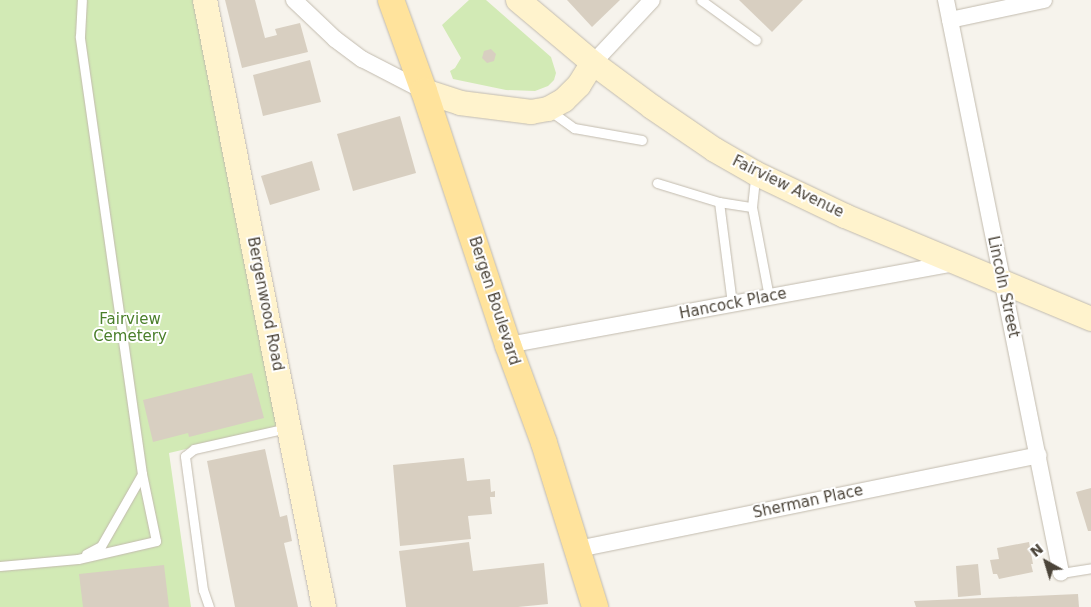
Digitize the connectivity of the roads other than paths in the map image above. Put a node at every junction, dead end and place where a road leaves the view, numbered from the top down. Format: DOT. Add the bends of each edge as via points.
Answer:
graph roads {
  1 [pos="82,0"];
  2 [pos="205,0"];
  3 [pos="294,0"];
  4 [pos="392,0"];
  5 [pos="518,0"];
  6 [pos="652,0"];
  7 [pos="701,0"];
  8 [pos="946,0"];
  9 [pos="1044,0"];
  10 [pos="950,20"];
  11 [pos="756,40"];
  12 [pos="593,63"];
  13 [pos="424,92"];
  14 [pos="548,109"];
  15 [pos="642,140"];
  16 [pos="755,173"];
  17 [pos="657,183"];
  18 [pos="719,202"];
  19 [pos="752,207"];
  20 [pos="958,262"];
  21 [pos="1002,281"];
  22 [pos="769,297"];
  23 [pos="732,304"];
  24 [pos="1091,319"];
  25 [pos="508,345"];
  26 [pos="289,428"];
  27 [pos="1038,455"];
  28 [pos="142,474"];
  29 [pos="578,550"];
  30 [pos="78,559"];
  31 [pos="0,566"];
  32 [pos="1091,568"];
  33 [pos="1061,573"];
  34 [pos="593,605"];
  35 [pos="209,607"];
  36 [pos="324,607"];
  1 -- 28 [label="lane" via="80,36"];
  2 -- 26 [label="main road, Bergenwood Road"];
  3 -- 13 [label="street" via="335,39 362,59"];
  4 -- 13 [label="main road, Bergen Boulevard"];
  5 -- 12 [label="main road, Fairview Avenue"];
  6 -- 12 [label="street"];
  7 -- 11 [label="lane"];
  8 -- 10 [label="street, Lincoln Street"];
  9 -- 10 [label="street"];
  10 -- 21 [label="street, Lincoln Street"];
  12 -- 14 [label="main road" via="580,85"];
  12 -- 16 [label="main road, Fairview Avenue" via="683,130"];
  13 -- 14 [label="main road" via="460,104 531,112"];
  13 -- 25 [label="main road, Bergen Boulevard"];
  14 -- 15 [label="lane" via="574,128"];
  16 -- 19 [label="lane"];
  16 -- 20 [label="main road, Fairview Avenue" via="845,216"];
  17 -- 18 [label="lane"];
  18 -- 19 [label="lane"];
  18 -- 23 [label="lane"];
  19 -- 22 [label="lane"];
  20 -- 21 [label="main road, Fairview Avenue"];
  20 -- 22 [label="street, Hancock Place"];
  21 -- 24 [label="main road, Fairview Avenue"];
  21 -- 27 [label="street, Lincoln Street"];
  22 -- 23 [label="street, Hancock Place"];
  23 -- 25 [label="street, Hancock Place"];
  25 -- 29 [label="main road, Bergen Boulevard"];
  26 -- 35 [label="lane" via="194,449 186,456 203,590"];
  26 -- 36 [label="main road, Bergenwood Road"];
  27 -- 29 [label="street, Sherman Place"];
  27 -- 33 [label="street, Lincoln Street"];
  28 -- 30 [label="lane" via="101,546"];
  28 -- 30 [label="lane" via="156,541"];
  29 -- 34 [label="main road, Bergen Boulevard"];
  30 -- 31 [label="lane"];
  32 -- 33 [label="lane"];
}
